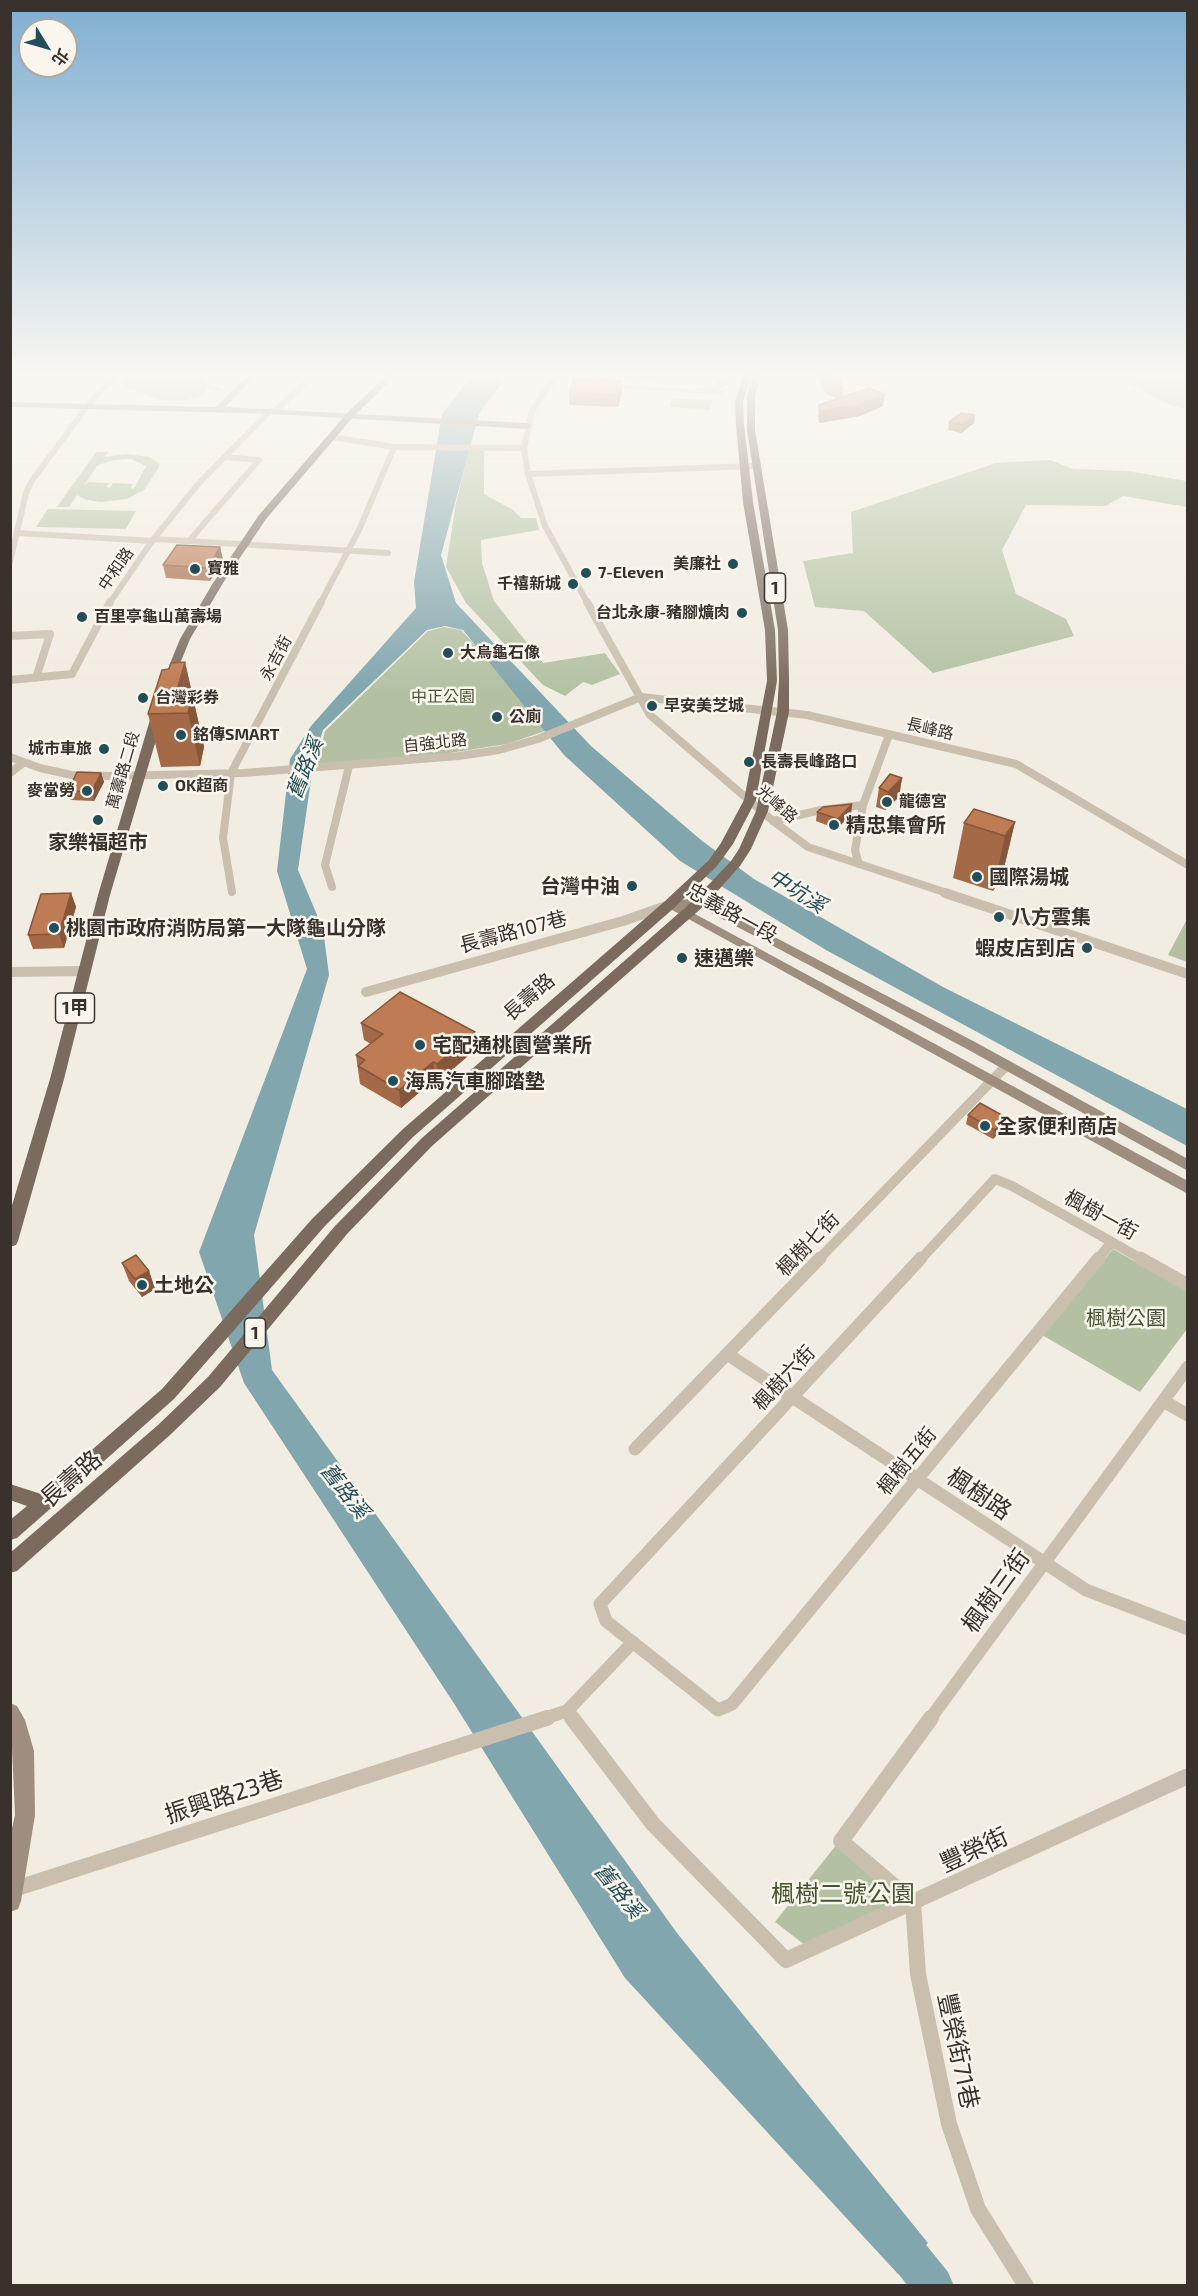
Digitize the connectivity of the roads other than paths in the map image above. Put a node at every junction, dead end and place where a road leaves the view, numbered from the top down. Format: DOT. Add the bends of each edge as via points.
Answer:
graph roads {
  1 [pos="33,479"];
  2 [pos="203,479"];
  3 [pos="242,479"];
  4 [pos="295,479"];
  5 [pos="381,479"];
  6 [pos="530,479"];
  7 [pos="745,479"];
  8 [pos="758,479"];
  9 [pos="17,533"];
  10 [pos="153,540"];
  11 [pos="189,541"];
  12 [pos="242,545"];
  13 [pos="348,551"];
  14 [pos="388,553"];
  15 [pos="10,562"];
  16 [pos="767,614"];
  17 [pos="780,614"];
  18 [pos="10,636"];
  19 [pos="36,678"];
  20 [pos="10,680"];
  21 [pos="641,697"];
  22 [pos="767,710"];
  23 [pos="783,712"];
  24 [pos="889,735"];
  25 [pos="10,757"];
  26 [pos="23,763"];
  27 [pos="349,766"];
  28 [pos="10,773"];
  29 [pos="231,773"];
  30 [pos="141,775"];
  31 [pos="750,800"];
  32 [pos="863,805"];
  33 [pos="762,811"];
  34 [pos="773,821"];
  35 [pos="859,864"];
  36 [pos="1188,865"];
  37 [pos="332,886"];
  38 [pos="232,892"];
  39 [pos="700,902"];
  40 [pos="669,905"];
  41 [pos="687,914"];
  42 [pos="85,971"];
  43 [pos="10,972"];
  44 [pos="1188,974"];
  45 [pos="366,992"];
  46 [pos="1007,1065"];
  47 [pos="992,1081"];
  48 [pos="1188,1166"];
  49 [pos="995,1179"];
  50 [pos="1188,1188"];
  51 [pos="10,1241"];
  52 [pos="1112,1242"];
  53 [pos="1188,1285"];
  54 [pos="727,1354"];
  55 [pos="1188,1367"];
  56 [pos="792,1397"];
  57 [pos="1162,1401"];
  58 [pos="1188,1415"];
  59 [pos="634,1449"];
  60 [pos="916,1480"];
  61 [pos="10,1492"];
  62 [pos="44,1503"];
  63 [pos="10,1532"];
  64 [pos="1044,1564"];
  65 [pos="10,1565"];
  66 [pos="1188,1629"];
  67 [pos="633,1642"];
  68 [pos="567,1711"];
  69 [pos="10,1713"];
  70 [pos="1188,1776"];
  71 [pos="11,1893"];
  72 [pos="913,1902"];
  73 [pos="1026,2286"];
  1 -- 9 [label="street"];
  2 -- 10 [label="street, 中和路"];
  3 -- 11 [label="street"];
  4 -- 12 [label="main road, 萬壽路二段 / 1甲"];
  5 -- 13 [label="street, 永吉街"];
  6 -- 21 [label="street, 光峰路" via="545,526"];
  7 -- 16 [label="main road, 1"];
  8 -- 17 [label="main road, 1"];
  9 -- 10 [label="street"];
  9 -- 15 [label="street"];
  10 -- 11 [label="street"];
  10 -- 19 [label="street, 中和路" via="105,610 72,674"];
  11 -- 12 [label="street"];
  12 -- 13 [label="street"];
  12 -- 30 [label="main road, 萬壽路二段 / 1甲" via="184,639 171,669"];
  13 -- 14 [label="street"];
  13 -- 29 [label="street, 永吉街"];
  16 -- 17 [label="main road"];
  16 -- 22 [label="main road, 1" via="772,681"];
  17 -- 23 [label="main road, 1"];
  18 -- 19 [label="street" via="50,634"];
  19 -- 20 [label="street"];
  21 -- 22 [label="street, 長峰路"];
  21 -- 27 [label="street, 自強北路" via="538,739 489,752"];
  21 -- 31 [label="street, 光峰路" via="650,715"];
  22 -- 23 [label="street, 長峰路"];
  22 -- 31 [label="main road, 1"];
  23 -- 24 [label="street, 長峰路"];
  23 -- 33 [label="main road, 1"];
  24 -- 32 [label="street"];
  24 -- 36 [label="street, 長峰路" via="1016,764"];
  25 -- 26 [label="street"];
  26 -- 28 [label="street"];
  26 -- 30 [label="street" via="72,775"];
  27 -- 29 [label="street, 自強北路"];
  27 -- 37 [label="street" via="325,865"];
  29 -- 30 [label="street"];
  29 -- 38 [label="street, 永吉街" via="223,838"];
  30 -- 42 [label="main road, 萬壽路二段 / 1甲"];
  31 -- 33 [label="street, 光峰路"];
  31 -- 40 [label="main road, 長壽路 / 1" via="713,863"];
  32 -- 34 [label="street"];
  32 -- 35 [label="street" via="855,849"];
  33 -- 34 [label="street, 光峰路"];
  33 -- 39 [label="main road, 1" via="745,849"];
  34 -- 35 [label="street, 光峰路" via="808,848"];
  35 -- 44 [label="street, 光峰路"];
  39 -- 40 [label="main road, 忠義路一段"];
  39 -- 41 [label="main road, 1"];
  39 -- 46 [label="main road, 忠義路一段"];
  40 -- 41 [label="main road, 忠義路一段"];
  40 -- 45 [label="street, 長壽路107巷"];
  40 -- 62 [label="main road, 長壽路 / 1" via="408,1133 318,1223 168,1394"];
  41 -- 47 [label="main road, 忠義路一段"];
  41 -- 65 [label="main road, 長壽路 / 1" via="427,1142 341,1230 214,1382"];
  42 -- 43 [label="street"];
  42 -- 51 [label="main road, 萬壽路二段 / 1甲"];
  46 -- 47 [label="street, 楓樹七街"];
  46 -- 48 [label="main road, 忠義路一段"];
  47 -- 50 [label="main road, 忠義路一段"];
  47 -- 54 [label="street, 楓樹七街"];
  49 -- 52 [label="street, 楓樹一街"];
  49 -- 56 [label="street, 楓樹六街"];
  52 -- 53 [label="street, 楓樹一街"];
  52 -- 60 [label="street, 楓樹五街"];
  54 -- 56 [label="street, 楓樹路"];
  54 -- 59 [label="street, 楓樹七街"];
  55 -- 57 [label="street, 楓樹三街"];
  56 -- 60 [label="street, 楓樹路"];
  56 -- 67 [label="street, 楓樹六街" via="600,1604 606,1621"];
  57 -- 58 [label="street"];
  57 -- 64 [label="street, 楓樹三街"];
  60 -- 64 [label="street, 楓樹路"];
  60 -- 67 [label="street, 楓樹五街" via="732,1704 718,1710"];
  61 -- 62 [label="main road"];
  62 -- 63 [label="main road, 長壽路 / 1"];
  64 -- 66 [label="street, 楓樹路" via="1095,1594"];
  64 -- 72 [label="street, 楓樹三街" via="842,1841"];
  67 -- 68 [label="street"];
  68 -- 71 [label="street, 振興路23巷"];
  68 -- 72 [label="street, 豐榮街" via="653,1824 786,1960"];
  69 -- 71 [label="main road" via="24,1751 25,1792 25,1815"];
  70 -- 72 [label="street, 豐榮街"];
  72 -- 73 [label="street, 豐榮街71巷" via="918,1974 949,2124 978,2209"];
}
